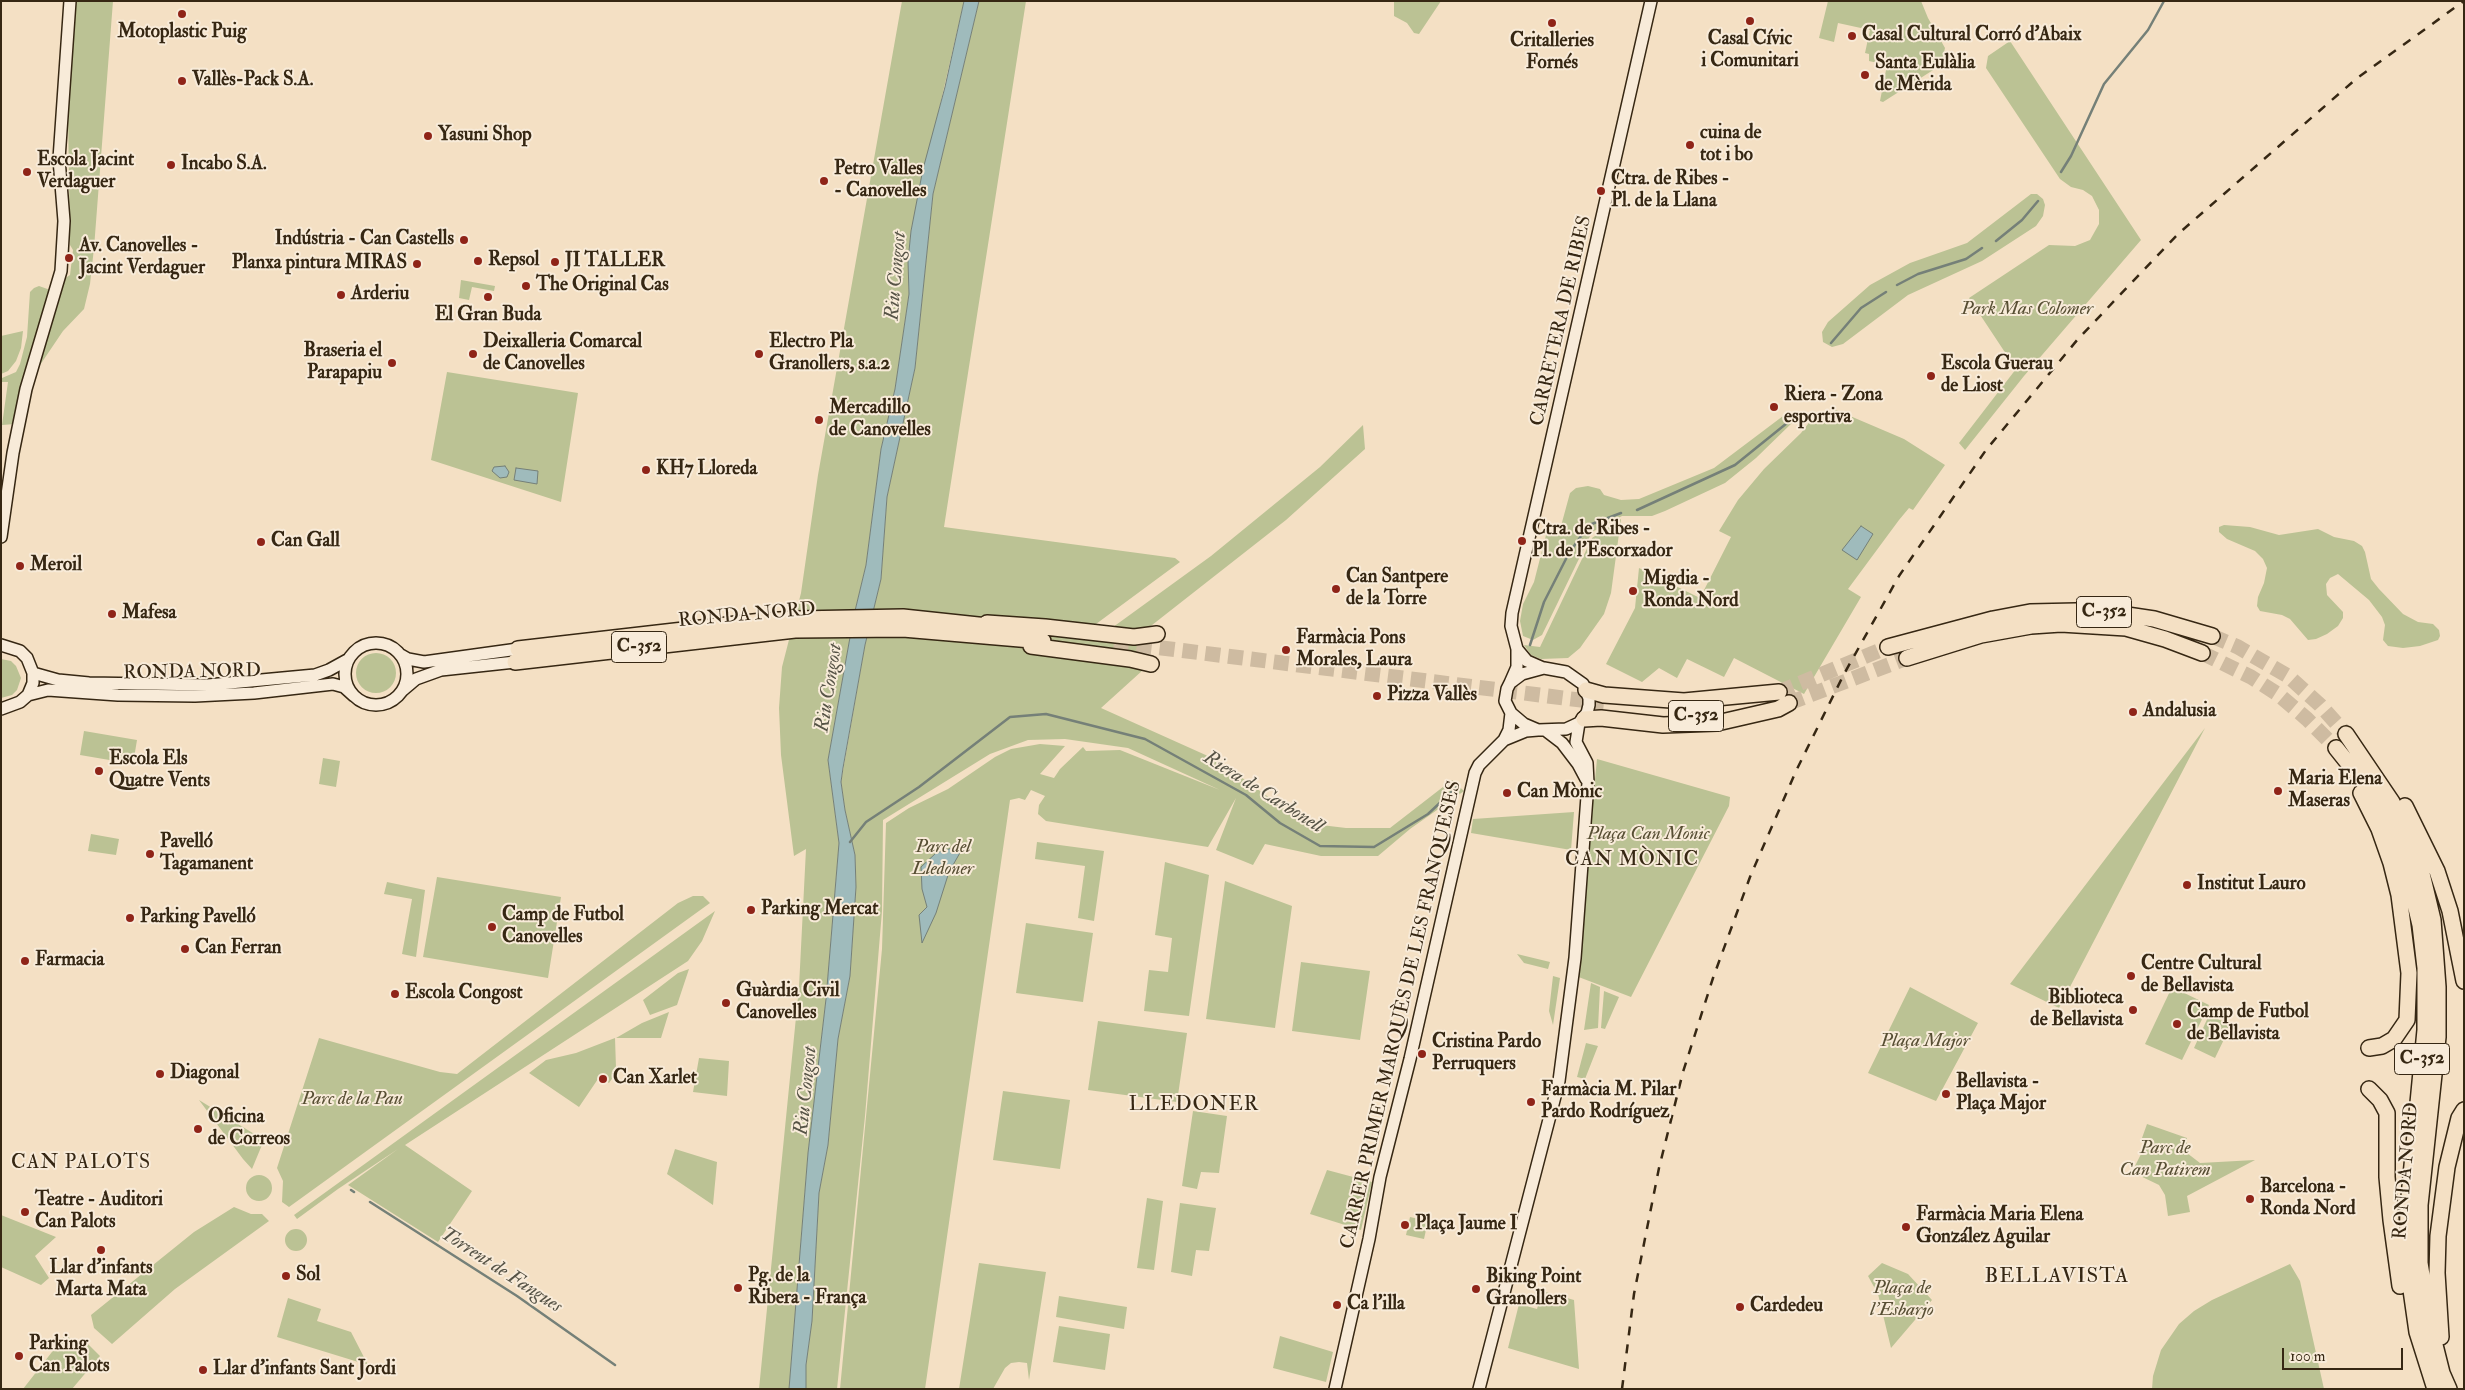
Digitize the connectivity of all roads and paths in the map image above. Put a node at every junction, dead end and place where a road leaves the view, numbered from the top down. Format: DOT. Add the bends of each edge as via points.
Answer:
graph roads {
  1 [pos="70,1"];
  2 [pos="1651,1"];
  3 [pos="1,537"];
  4 [pos="952,627"];
  5 [pos="1157,634"];
  6 [pos="2212,636"];
  7 [pos="1043,637"];
  8 [pos="1,645"];
  9 [pos="1888,647"];
  10 [pos="1517,649"];
  11 [pos="2202,653"];
  12 [pos="401,655"];
  13 [pos="516,656"];
  14 [pos="1907,658"];
  15 [pos="349,659"];
  16 [pos="1151,664"];
  17 [pos="1544,668"];
  18 [pos="32,673"];
  19 [pos="1510,683"];
  20 [pos="1586,690"];
  21 [pos="402,691"];
  22 [pos="28,695"];
  23 [pos="354,696"];
  24 [pos="1784,698"];
  25 [pos="1603,708"];
  26 [pos="1,709"];
  27 [pos="1511,713"];
  28 [pos="1581,721"];
  29 [pos="1541,730"];
  30 [pos="1504,740"];
  31 [pos="1588,783"];
  32 [pos="2464,981"];
  33 [pos="2370,1048"];
  34 [pos="2369,1090"];
  35 [pos="2464,1110"];
  36 [pos="2434,1385"];
  37 [pos="1335,1389"];
  38 [pos="1479,1389"];
  39 [pos="2449,1389"];
  40 [pos="2456,1389"];
  1 -- 3 [label="street" via="59,159 64,221 61,271 26,389"];
  2 -- 10 [label="street, CARRETERA DE RIBES" via="1512,613 1511,626"];
  4 -- 5 [label="highway" via="1045,627 1134,637"];
  4 -- 7 [label="highway, RONDA NORD / C-352"];
  4 -- 13 [label="highway, RONDA NORD / C-352" via="763,627"];
  4 -- 16 [label="highway"];
  6 -- 9 [label="highway, C-352" via="2154,619 2076,610 2030,612 1993,619"];
  8 -- 18 [label="street" via="20,651 30,662"];
  10 -- 17 [label="street" via="1527,661"];
  10 -- 19 [label="street, CARRETERA DE RIBES" via="1517,667"];
  11 -- 14 [label="highway, C-352" via="2126,628 2061,624 1980,635"];
  12 -- 13 [label="street, RONDA NORD / C-352" via="424,662"];
  12 -- 15 [label="street, C-352" via="389,646 371,643 362,646"];
  12 -- 21 [label="street" via="407,671"];
  13 -- 21 [label="street, RONDA NORD / C-352" via="441,670 416,679"];
  15 -- 18 [label="street, RONDA NORD / C-352" via="315,675 208,685 119,685 58,680"];
  15 -- 23 [label="street" via="345,678"];
  17 -- 19 [label="street" via="1522,674"];
  17 -- 20 [label="street" via="1566,672"];
  18 -- 22 [label="street" via="33,684"];
  19 -- 27 [label="street" via="1506,701"];
  20 -- 24 [label="highway" via="1604,695 1684,701"];
  20 -- 28 [label="street" via="1589,705"];
  21 -- 23 [label="street, C-352" via="389,702 381,704 362,702"];
  22 -- 23 [label="street, RONDA NORD / C-352" via="48,690 195,696 333,684 344,687"];
  22 -- 26 [label="street, C-352" via="12,707"];
  24 -- 25 [label="highway, C-352" via="1698,710"];
  24 -- 28 [label="highway" via="1778,709 1717,723 1663,725 1601,718"];
  27 -- 29 [label="street" via="1524,724"];
  27 -- 30 [label="street"];
  28 -- 29 [label="street" via="1566,729"];
  28 -- 31 [label="street" via="1576,742 1587,764"];
  29 -- 30 [label="street, CARRER PRIMER MARQUÈS DE LES FRANQUESES" via="1526,731"];
  29 -- 31 [label="street" via="1566,748"];
  30 -- 37 [label="street, CARRER PRIMER MARQUÈS DE LES FRANQUESES" via="1484,758 1476,773 1380,1177"];
  31 -- 38 [label="street" via="1575,958 1559,1081"];
  32 -- 39 [label="highway, RONDA NORD / C-352" via="2450,910 2418,831 2365,747 2346,734 2387,794 2404,827 2419,861 2433,920 2438,1037 2420,1205 2420,1263 2431,1329"];
  33 -- 36 [label="highway, RONDA NORD / C-352" via="2394,1039 2407,1020 2409,973 2406,936 2391,863 2379,829 2338,751 2379,806 2396,840 2406,866 2420,925 2425,968 2425,1030 2408,1207 2407,1262 2417,1332"];
  34 -- 36 [label="highway" via="2387,1113 2387,1177 2396,1263 2408,1328 2425,1375"];
  35 -- 40 [label="highway" via="2453,1140 2444,1183 2436,1273 2442,1340"];
}
